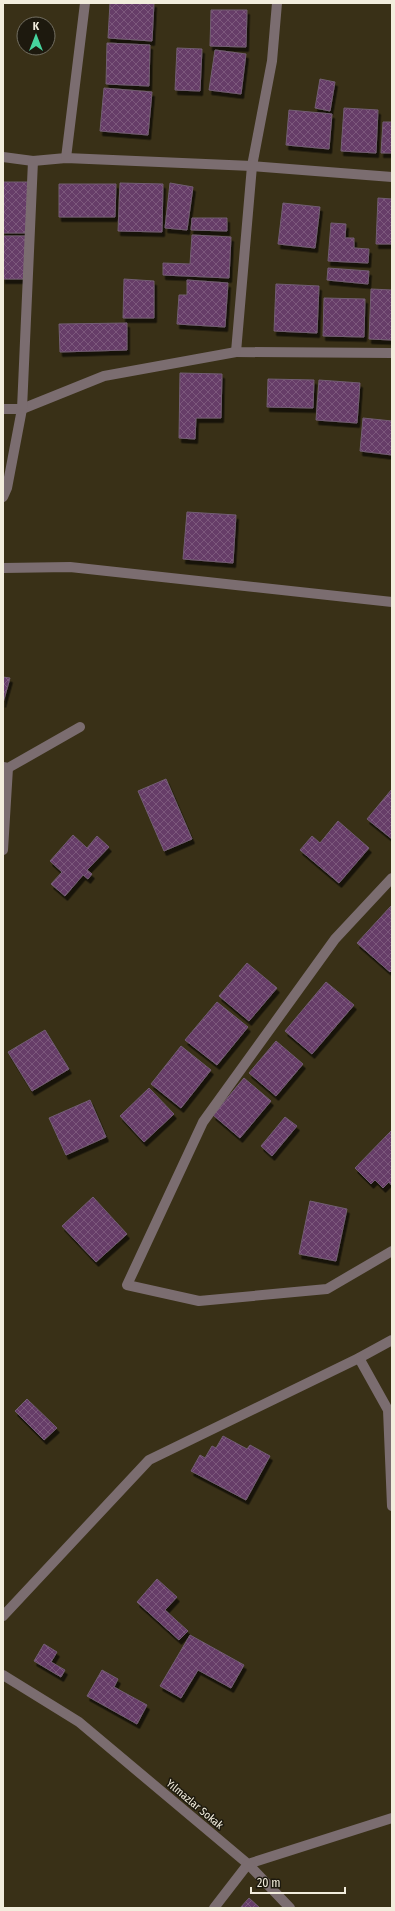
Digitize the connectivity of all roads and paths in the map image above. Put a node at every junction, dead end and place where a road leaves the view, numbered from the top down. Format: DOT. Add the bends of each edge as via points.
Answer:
graph roads {
  1 [pos="85,3"];
  2 [pos="277,3"];
  3 [pos="3,157"];
  4 [pos="66,158"];
  5 [pos="33,161"];
  6 [pos="252,166"];
  7 [pos="392,177"];
  8 [pos="236,352"];
  9 [pos="392,353"];
  10 [pos="3,409"];
  11 [pos="22,409"];
  12 [pos="3,497"];
  13 [pos="3,568"];
  14 [pos="392,602"];
  15 [pos="80,727"];
  16 [pos="5,768"];
  17 [pos="3,850"];
  18 [pos="392,878"];
  19 [pos="392,1251"];
  20 [pos="392,1340"];
  21 [pos="359,1358"];
  22 [pos="390,1411"];
  23 [pos="392,1506"];
  24 [pos="3,1616"];
  25 [pos="3,1675"];
  26 [pos="392,1818"];
  27 [pos="248,1864"];
  28 [pos="214,1908"];
  29 [pos="290,1908"];
  1 -- 4 [label="street"];
  2 -- 6 [label="street" via="272,61"];
  3 -- 5 [label="street"];
  4 -- 5 [label="street"];
  4 -- 6 [label="street"];
  5 -- 11 [label="street"];
  6 -- 7 [label="street"];
  6 -- 8 [label="street"];
  8 -- 9 [label="street"];
  8 -- 11 [label="street" via="104,376"];
  10 -- 11 [label="street"];
  11 -- 12 [label="street" via="7,488"];
  13 -- 14 [label="street" via="70,567"];
  15 -- 16 [label="street"];
  16 -- 17 [label="street"];
  18 -- 19 [label="street" via="335,939 203,1122 127,1285 199,1301 327,1289"];
  20 -- 21 [label="street"];
  21 -- 22 [label="street"];
  21 -- 24 [label="street" via="149,1460"];
  22 -- 23 [label="street"];
  25 -- 27 [label="street, Yılmazlar Sokak" via="80,1722"];
  26 -- 27 [label="street"];
  27 -- 28 [label="street"];
  27 -- 29 [label="street, Yılmazlar Sokak"];
}
